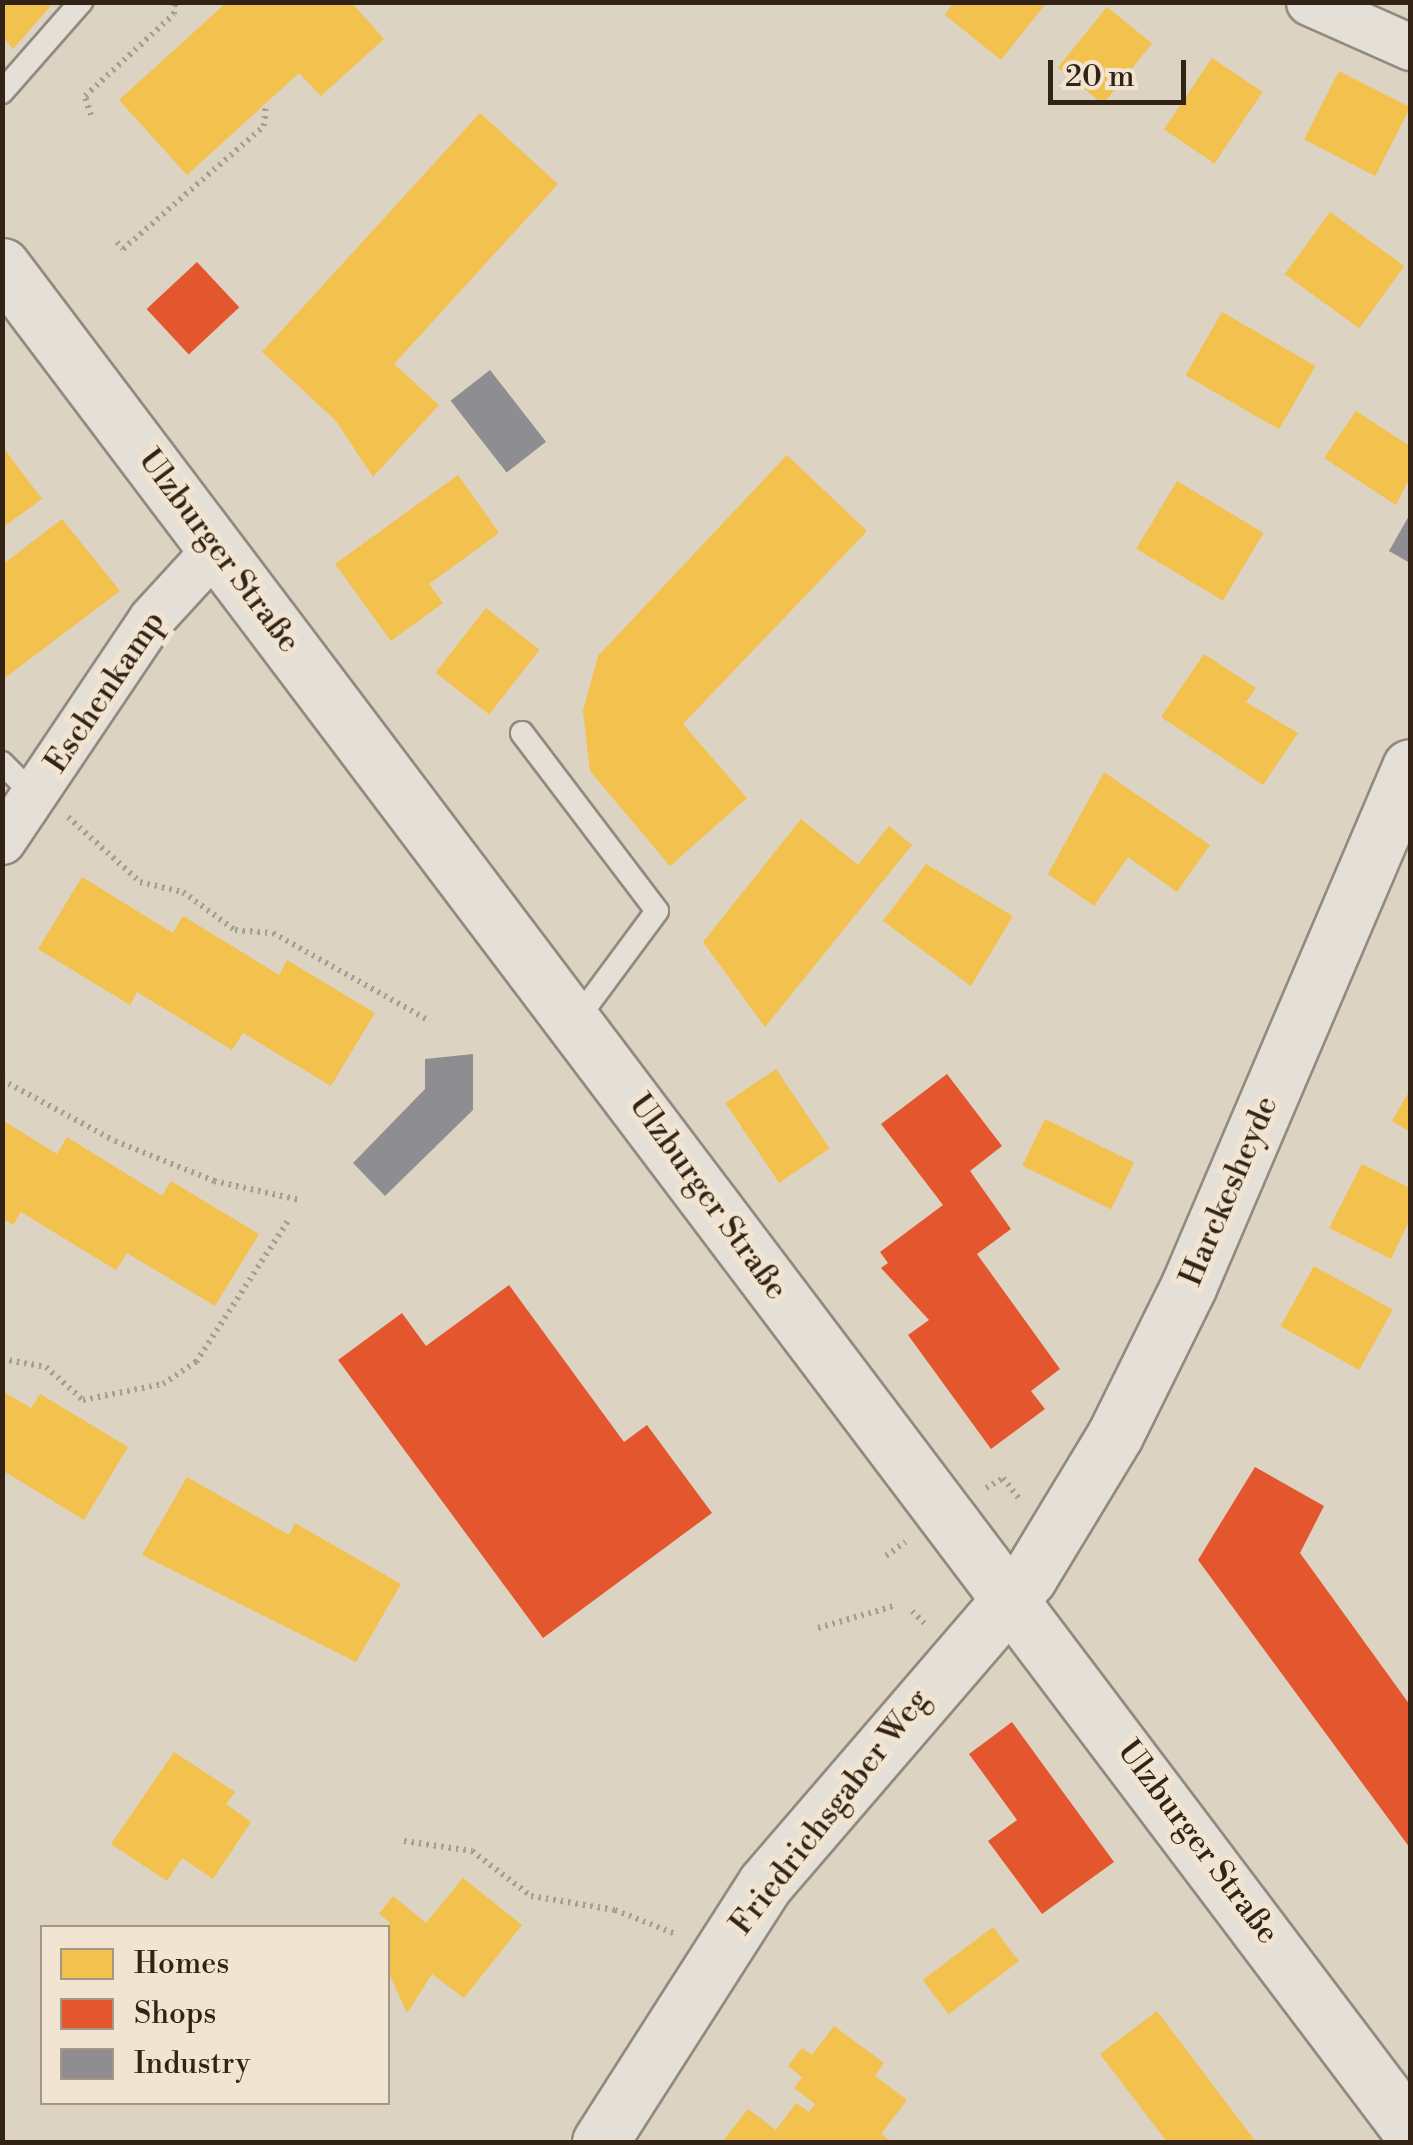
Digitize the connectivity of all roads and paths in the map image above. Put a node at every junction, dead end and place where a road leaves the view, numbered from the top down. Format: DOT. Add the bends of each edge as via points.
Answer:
graph roads {
  1 [pos="81,2"];
  2 [pos="175,2"];
  3 [pos="1309,2"];
  4 [pos="1410,47"];
  5 [pos="2,92"];
  6 [pos="266,104"];
  7 [pos="92,115"];
  8 [pos="117,242"];
  9 [pos="2,266"];
  10 [pos="216,548"];
  11 [pos="522,733"];
  12 [pos="2,763"];
  13 [pos="1407,788"];
  14 [pos="35,796"];
  15 [pos="2,842"];
  16 [pos="577,1019"];
  17 [pos="430,1021"];
  18 [pos="2,1080"];
  19 [pos="300,1200"];
  20 [pos="288,1221"];
  21 [pos="2,1359"];
  22 [pos="1011,1596"];
  23 [pos="897,1604"];
  24 [pos="818,1628"];
  25 [pos="404,1842"];
  26 [pos="713,1962"];
  27 [pos="1410,2130"];
  28 [pos="600,2142"];
  1 -- 5 [label="lane"];
  2 -- 7 [label="path" via="174,14 85,96"];
  3 -- 4 [label="street"];
  6 -- 8 [label="path" via="264,126 123,249"];
  9 -- 10 [label="main road, Ulzburger Straße"];
  10 -- 14 [label="street, Eschenkamp" via="151,619"];
  10 -- 16 [label="main road, Ulzburger Straße"];
  11 -- 16 [label="lane" via="657,911"];
  12 -- 14 [label="lane"];
  13 -- 22 [label="main road, Harckesheyde" via="1158,1351"];
  14 -- 15 [label="street, Eschenkamp"];
  14 -- 17 [label="path" via="95,836 140,882 183,892 235,930 273,934"];
  16 -- 22 [label="main road, Ulzburger Straße"];
  18 -- 19 [label="path" via="116,1142 214,1181"];
  20 -- 21 [label="path" via="196,1362 163,1384 83,1400 46,1367"];
  22 -- 26 [label="main road, Friedrichsgaber Weg" via="765,1884"];
  22 -- 27 [label="main road, Ulzburger Straße"];
  23 -- 24 [label="path"];
  25 -- 26 [label="path" via="472,1851 531,1896 615,1910 675,1934"];
  26 -- 28 [label="main road, Friedrichsgaber Weg"];
}
